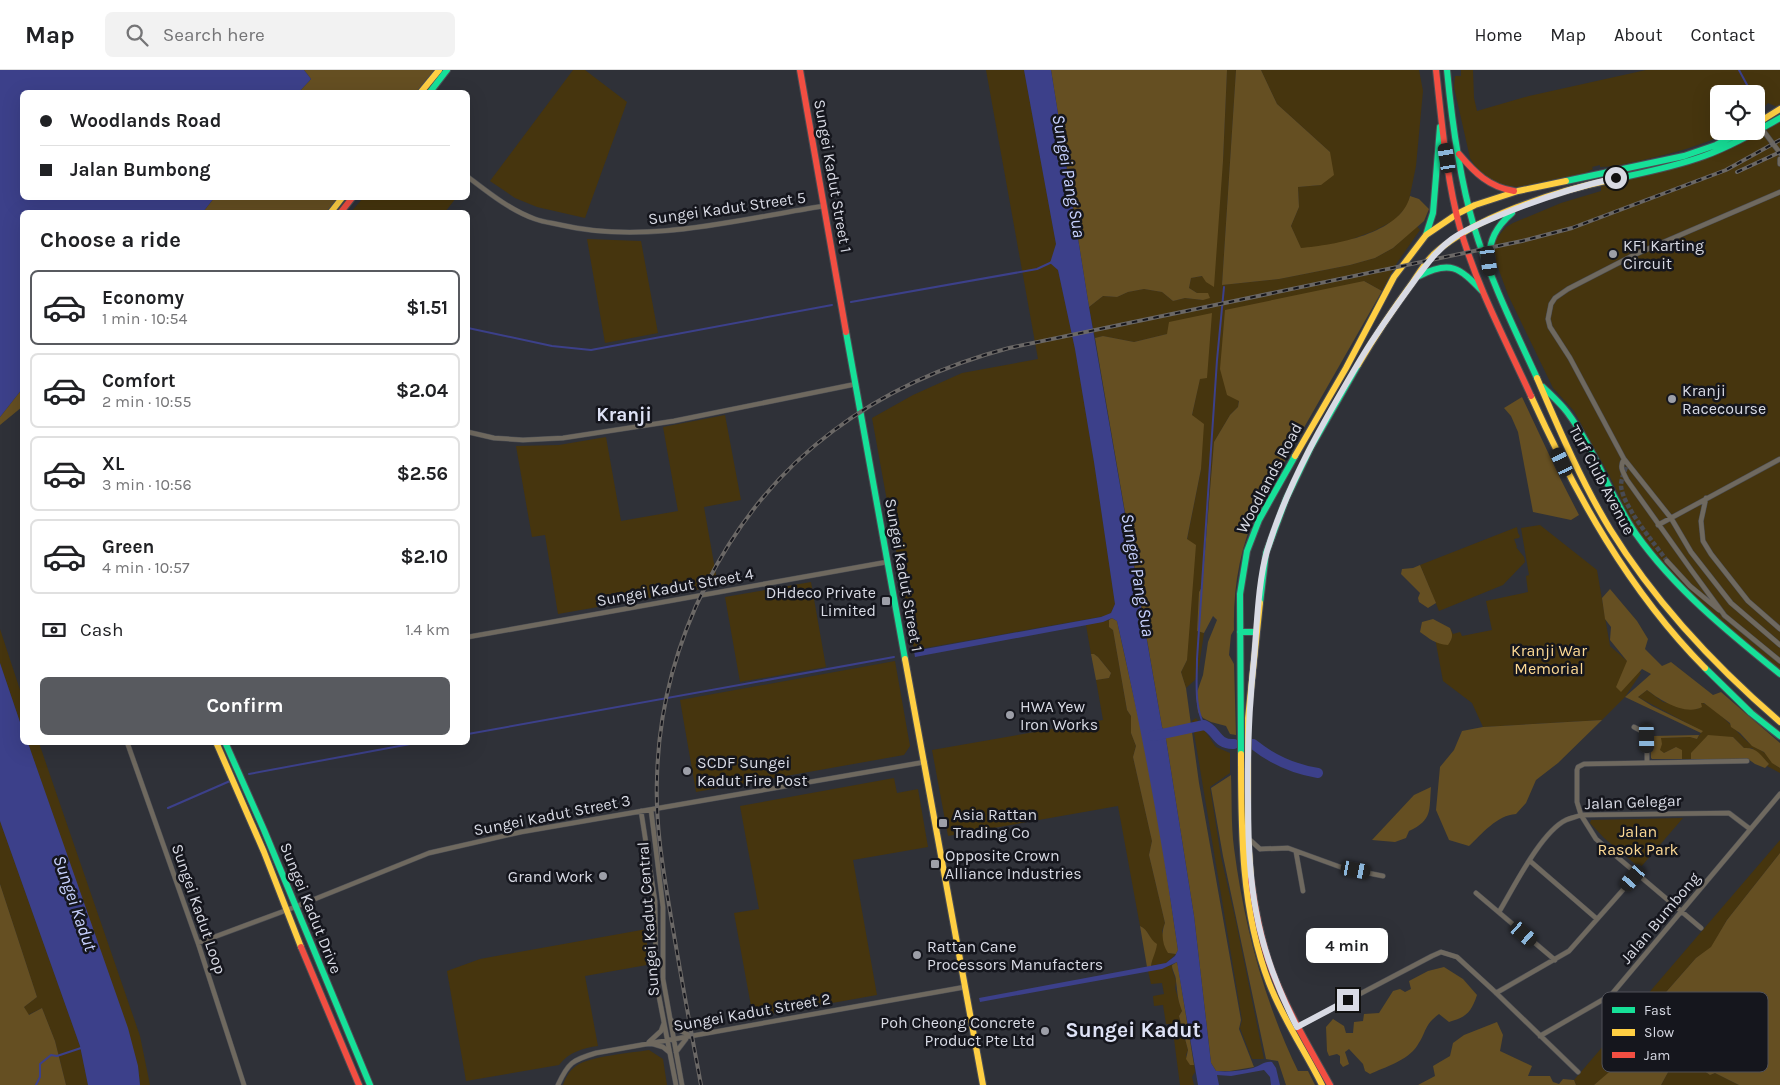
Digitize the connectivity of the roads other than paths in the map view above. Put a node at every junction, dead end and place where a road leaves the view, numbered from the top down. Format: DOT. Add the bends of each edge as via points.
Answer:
graph roads {
  1 [pos="439,70"];
  2 [pos="447,70"];
  3 [pos="800,70"];
  4 [pos="1436,70"];
  5 [pos="1448,70"];
  6 [pos="424,90"];
  7 [pos="432,90"];
  8 [pos="1780,109"];
  9 [pos="1441,116"];
  10 [pos="1765,118"];
  11 [pos="1780,118"];
  12 [pos="1765,127"];
  13 [pos="1765,134"];
  14 [pos="1726,140"];
  15 [pos="1740,140"];
  16 [pos="1459,154"];
  17 [pos="1780,157"];
  18 [pos="1780,164"];
  19 [pos="470,178"];
  20 [pos="1518,191"];
  21 [pos="1780,192"];
  22 [pos="340,200"];
  23 [pos="350,200"];
  24 [pos="824,206"];
  25 [pos="1469,207"];
  26 [pos="1519,207"];
  27 [pos="333,210"];
  28 [pos="343,210"];
  29 [pos="1457,214"];
  30 [pos="1474,226"];
  31 [pos="1462,233"];
  32 [pos="1426,235"];
  33 [pos="1491,274"];
  34 [pos="1417,278"];
  35 [pos="1484,293"];
  36 [pos="1540,383"];
  37 [pos="856,384"];
  38 [pos="470,432"];
  39 [pos="1624,459"];
  40 [pos="1780,459"];
  41 [pos="1706,498"];
  42 [pos="1671,518"];
  43 [pos="1658,525"];
  44 [pos="1667,561"];
  45 [pos="887,562"];
  46 [pos="1725,616"];
  47 [pos="1780,629"];
  48 [pos="1240,632"];
  49 [pos="1256,632"];
  50 [pos="470,637"];
  51 [pos="1780,645"];
  52 [pos="1780,661"];
  53 [pos="1780,674"];
  54 [pos="1780,722"];
  55 [pos="1634,728"];
  56 [pos="1780,736"];
  57 [pos="128,745"];
  58 [pos="217,745"];
  59 [pos="226,745"];
  60 [pos="1747,761"];
  61 [pos="924,762"];
  62 [pos="1647,763"];
  63 [pos="1780,794"];
  64 [pos="651,810"];
  65 [pos="641,811"];
  66 [pos="1581,815"];
  67 [pos="1750,829"];
  68 [pos="1248,838"];
  69 [pos="1260,849"];
  70 [pos="1296,852"];
  71 [pos="1530,861"];
  72 [pos="1249,862"];
  73 [pos="1637,874"];
  74 [pos="1383,876"];
  75 [pos="1303,892"];
  76 [pos="1476,893"];
  77 [pos="295,907"];
  78 [pos="287,910"];
  79 [pos="1499,912"];
  80 [pos="1682,912"];
  81 [pos="1597,919"];
  82 [pos="1702,928"];
  83 [pos="198,943"];
  84 [pos="1555,960"];
  85 [pos="965,987"];
  86 [pos="1614,992"];
  87 [pos="1496,993"];
  88 [pos="1602,1000"];
  89 [pos="671,1020"];
  90 [pos="664,1022"];
  91 [pos="1297,1027"];
  92 [pos="688,1035"];
  93 [pos="1540,1036"];
  94 [pos="673,1038"];
  95 [pos="667,1039"];
  96 [pos="648,1043"];
  97 [pos="676,1052"];
  98 [pos="670,1053"];
  99 [pos="1578,1072"];
  100 [pos="244,1085"];
  101 [pos="359,1085"];
  102 [pos="370,1085"];
  103 [pos="558,1085"];
  104 [pos="676,1085"];
  105 [pos="682,1085"];
  106 [pos="983,1085"];
  107 [pos="1322,1085"];
  108 [pos="1330,1085"];
  1 -- 6 [label="main road"];
  2 -- 7 [label="main road"];
  3 -- 24 [label="main road, Sungei Kadut Street 1"];
  4 -- 9 [label="main road"];
  5 -- 16 [label="main road, Turf Club Avenue"];
  8 -- 10 [label="main road"];
  9 -- 29 [label="main road, Turf Club Avenue"];
  9 -- 32 [label="main road" via="1433,213"];
  11 -- 12 [label="main road, Woodlands Road"];
  13 -- 17 [label="street"];
  14 -- 20 [label="main road, Woodlands Road" via="1684,156"];
  15 -- 26 [label="main road, Woodlands Road" via="1719,151 1668,167 1581,186"];
  16 -- 20 [label="main road" via="1489,184"];
  16 -- 25 [label="main road, Turf Club Avenue"];
  17 -- 18 [label="street"];
  19 -- 24 [label="street, Sungei Kadut Street 5" via="536,220 581,230 660,232"];
  20 -- 25 [label="main road, Woodlands Road"];
  21 -- 39 [label="street" via="1636,254 1554,298 1548,319 1550,327"];
  22 -- 27 [label="main road"];
  23 -- 28 [label="main road"];
  24 -- 37 [label="main road, Sungei Kadut Street 1"];
  25 -- 29 [label="main road, Woodlands Road"];
  25 -- 30 [label="main road, Turf Club Avenue"];
  26 -- 30 [label="main road, Woodlands Road"];
  26 -- 33 [label="main road" via="1498,225 1492,236 1489,247"];
  29 -- 31 [label="main road, Turf Club Avenue"];
  29 -- 32 [label="main road, Woodlands Road"];
  30 -- 31 [label="main road, Woodlands Road"];
  30 -- 33 [label="main road, Turf Club Avenue"];
  31 -- 34 [label="main road, Woodlands Road" via="1442,246"];
  31 -- 35 [label="main road, Turf Club Avenue"];
  32 -- 48 [label="main road, Woodlands Road" via="1394,277 1259,520 1247,551 1240,594"];
  33 -- 36 [label="main road, Turf Club Avenue"];
  34 -- 35 [label="main road" via="1436,268 1449,266 1467,274"];
  34 -- 49 [label="main road, Woodlands Road" via="1376,333 1310,447 1286,499 1266,553"];
  35 -- 56 [label="main road, Turf Club Avenue" via="1562,462 1618,560 1692,655 1733,697"];
  36 -- 53 [label="main road" via="1566,411 1635,534 1669,576 1713,620"];
  36 -- 54 [label="main road, Turf Club Avenue" via="1593,496 1623,548 1670,612 1711,659"];
  37 -- 38 [label="street" via="674,421 563,438 522,440"];
  37 -- 45 [label="main road, Sungei Kadut Street 1"];
  39 -- 42 [label="street"];
  39 -- 43 [label="street" via="1622,471"];
  40 -- 41 [label="street"];
  41 -- 42 [label="street"];
  41 -- 47 [label="street" via="1701,521 1703,540 1748,601"];
  42 -- 43 [label="street"];
  42 -- 51 [label="street" via="1691,552 1731,603"];
  43 -- 46 [label="street"];
  44 -- 46 [label="street"];
  45 -- 50 [label="street, Sungei Kadut Street 4"];
  45 -- 61 [label="main road, Sungei Kadut Street 1"];
  46 -- 52 [label="street"];
  48 -- 49 [label="main road"];
  48 -- 107 [label="main road, Woodlands Road" via="1241,829 1249,911 1270,986"];
  49 -- 68 [label="main road, Woodlands Road" via="1248,718"];
  55 -- 62 [label="street" via="1645,733 1647,738"];
  57 -- 83 [label="street, Sungei Kadut Loop"];
  58 -- 78 [label="main road, Sungei Kadut Drive"];
  59 -- 77 [label="main road, Sungei Kadut Drive"];
  60 -- 62 [label="street"];
  61 -- 64 [label="street, Sungei Kadut Street 3"];
  61 -- 85 [label="main road, Sungei Kadut Street 1"];
  62 -- 66 [label="street" via="1584,764 1578,767 1577,802"];
  63 -- 67 [label="street, Jalan Bumbong"];
  64 -- 65 [label="street, Sungei Kadut Street 3"];
  64 -- 89 [label="street, Sungei Kadut Central" via="662,907 663,979"];
  65 -- 77 [label="street, Sungei Kadut Street 3" via="521,832 429,853"];
  65 -- 90 [label="street, Sungei Kadut Central" via="655,901 656,981"];
  66 -- 67 [label="street, Jalan Gelegar" via="1729,813"];
  66 -- 71 [label="street, Jalan Gelegar" via="1565,821 1549,833"];
  66 -- 73 [label="street" via="1596,839"];
  67 -- 80 [label="street, Jalan Bumbong"];
  68 -- 69 [label="street"];
  68 -- 72 [label="main road, Woodlands Road"];
  69 -- 70 [label="street" via="1284,848"];
  69 -- 72 [label="street"];
  70 -- 74 [label="street" via="1343,868"];
  70 -- 75 [label="street"];
  71 -- 79 [label="street, Jalan Gelegar"];
  71 -- 81 [label="street"];
  72 -- 91 [label="main road, Woodlands Road" via="1265,948"];
  73 -- 80 [label="street"];
  73 -- 81 [label="street"];
  76 -- 79 [label="street"];
  77 -- 78 [label="street, Sungei Kadut Street 3"];
  77 -- 102 [label="main road, Sungei Kadut Drive"];
  78 -- 83 [label="street, Sungei Kadut Street 3"];
  78 -- 101 [label="main road, Sungei Kadut Drive"];
  79 -- 84 [label="street"];
  80 -- 82 [label="street"];
  80 -- 86 [label="street, Jalan Bumbong"];
  81 -- 84 [label="street" via="1569,952"];
  83 -- 100 [label="street, Sungei Kadut Loop"];
  84 -- 87 [label="street"];
  85 -- 92 [label="street, Sungei Kadut Street 2"];
  85 -- 106 [label="main road, Sungei Kadut Street 1"];
  87 -- 91 [label="street" via="1457,957 1441,952"];
  87 -- 93 [label="street"];
  88 -- 93 [label="street, Jalan Bumbong"];
  89 -- 92 [label="street"];
  89 -- 94 [label="street, Sungei Kadut Central"];
  90 -- 95 [label="street, Sungei Kadut Central"];
  90 -- 96 [label="street" via="661,1031"];
  91 -- 108 [label="main road, Woodlands Road"];
  92 -- 94 [label="street, Sungei Kadut Street 2"];
  92 -- 97 [label="street"];
  93 -- 99 [label="street"];
  94 -- 95 [label="street, Sungei Kadut Street 2"];
  94 -- 97 [label="street, Sungei Kadut Central"];
  95 -- 96 [label="street, Sungei Kadut Street 2"];
  95 -- 98 [label="street, Sungei Kadut Central"];
  96 -- 98 [label="street" via="664,1047"];
  96 -- 103 [label="street, Sungei Kadut Street 2" via="582,1057 566,1067"];
  97 -- 105 [label="street, Sungei Kadut Central"];
  98 -- 104 [label="street, Sungei Kadut Central"];
}
